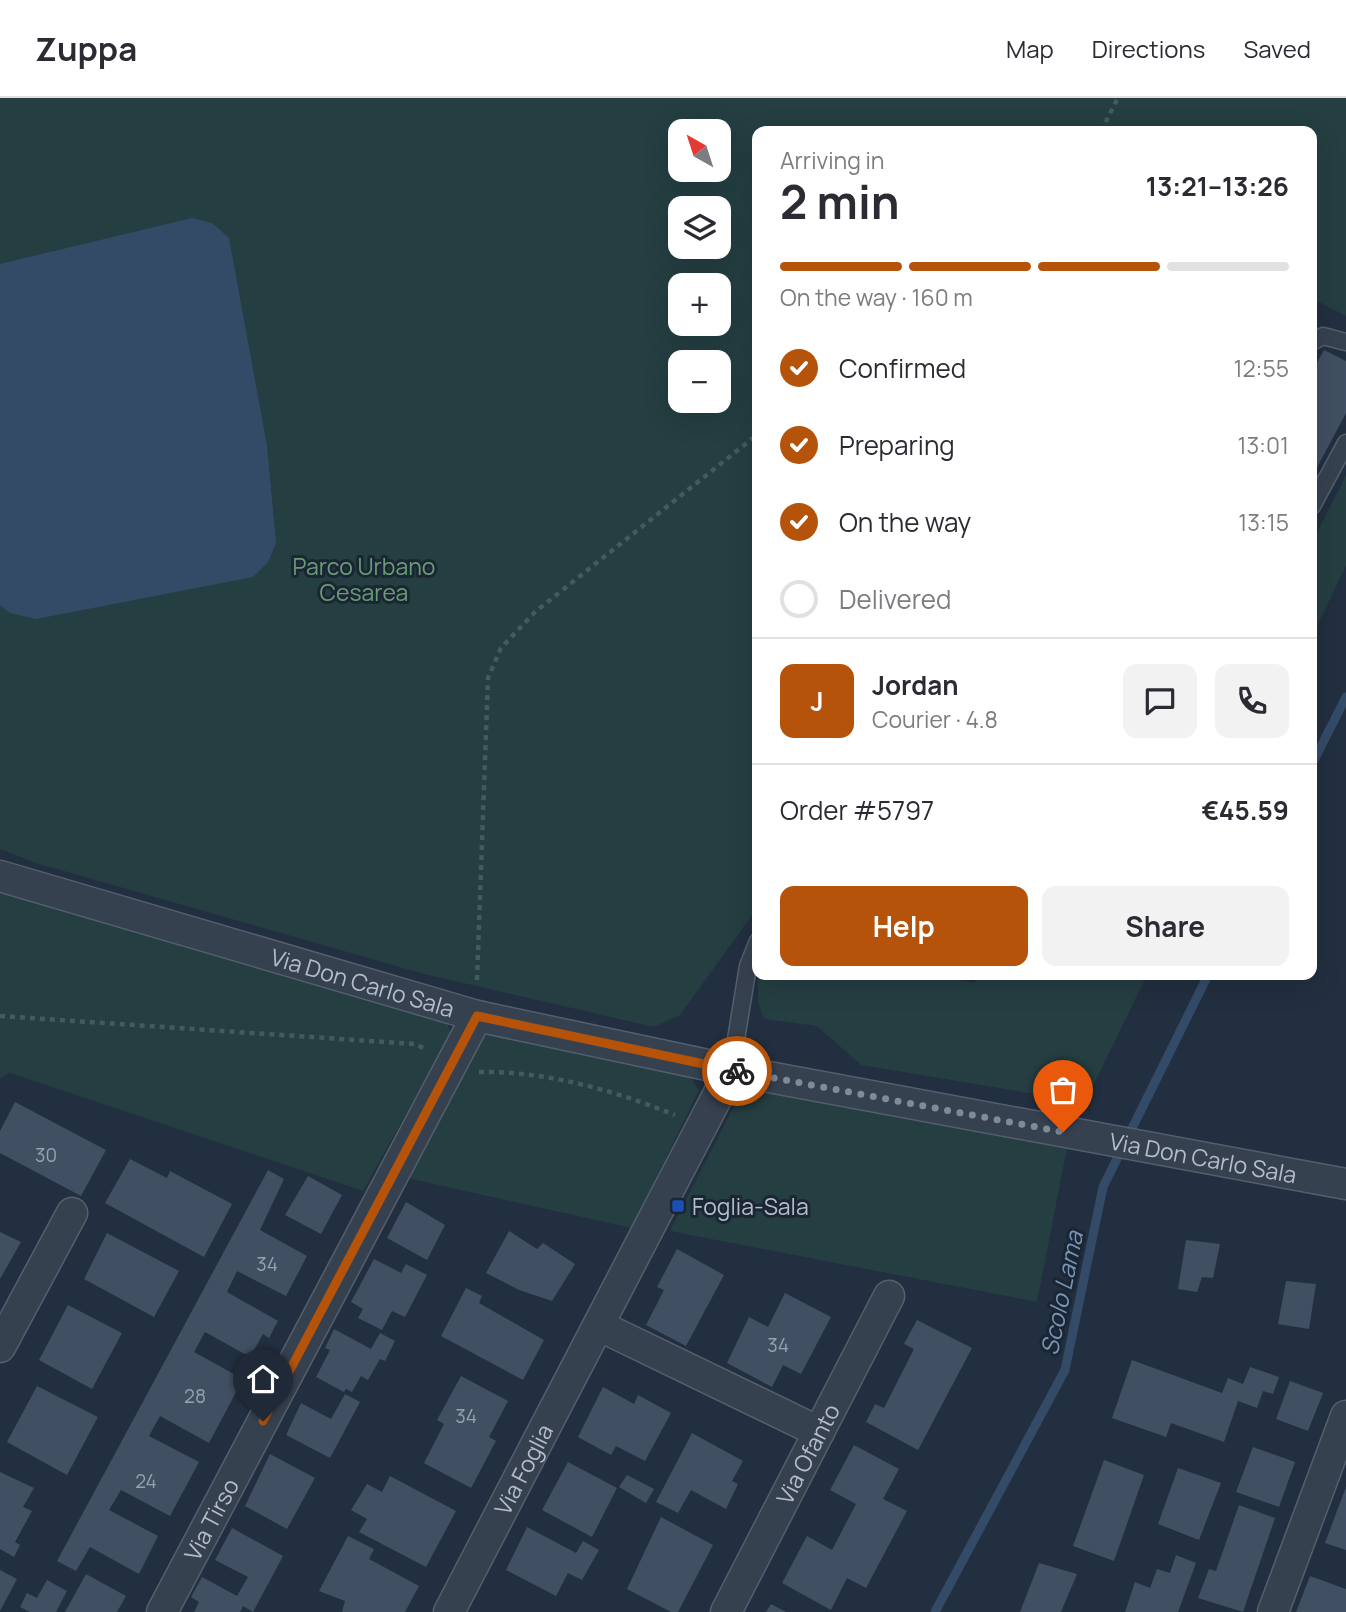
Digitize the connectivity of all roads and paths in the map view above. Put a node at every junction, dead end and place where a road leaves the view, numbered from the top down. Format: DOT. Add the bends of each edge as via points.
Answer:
graph roads {
  1 [pos="1118,98"];
  2 [pos="1104,126"];
  3 [pos="1317,339"];
  4 [pos="1346,342"];
  5 [pos="752,439"];
  6 [pos="1346,443"];
  7 [pos="1317,497"];
  8 [pos="0,876"];
  9 [pos="752,956"];
  10 [pos="477,980"];
  11 [pos="0,1016"];
  12 [pos="477,1016"];
  13 [pos="452,1062"];
  14 [pos="731,1070"];
  15 [pos="685,1119"];
  16 [pos="1346,1184"];
  17 [pos="72,1213"];
  18 [pos="889,1296"];
  19 [pos="600,1326"];
  20 [pos="0,1347"];
  21 [pos="1346,1416"];
  22 [pos="819,1432"];
  23 [pos="162,1612"];
  24 [pos="449,1612"];
  25 [pos="726,1612"];
  26 [pos="1273,1612"];
  1 -- 2 [label="path"];
  3 -- 4 [label="lane" via="1323,336"];
  5 -- 10 [label="path" via="535,612 501,648 488,678"];
  6 -- 7 [label="lane"];
  8 -- 12 [label="street, Via Don Carlo Sala"];
  9 -- 14 [label="lane"];
  11 -- 13 [label="path" via="415,1044"];
  12 -- 13 [label="street, Via Tirso"];
  12 -- 14 [label="street, Via Don Carlo Sala"];
  13 -- 15 [label="path" via="472,1073 512,1072 581,1084"];
  13 -- 23 [label="street, Via Tirso"];
  14 -- 16 [label="street, Via Don Carlo Sala"];
  14 -- 19 [label="street, Via Foglia"];
  17 -- 20 [label="street"];
  18 -- 22 [label="street, Via Ofanto"];
  19 -- 22 [label="street"];
  19 -- 24 [label="street, Via Foglia"];
  21 -- 26 [label="street"];
  22 -- 25 [label="street, Via Ofanto"];
}
